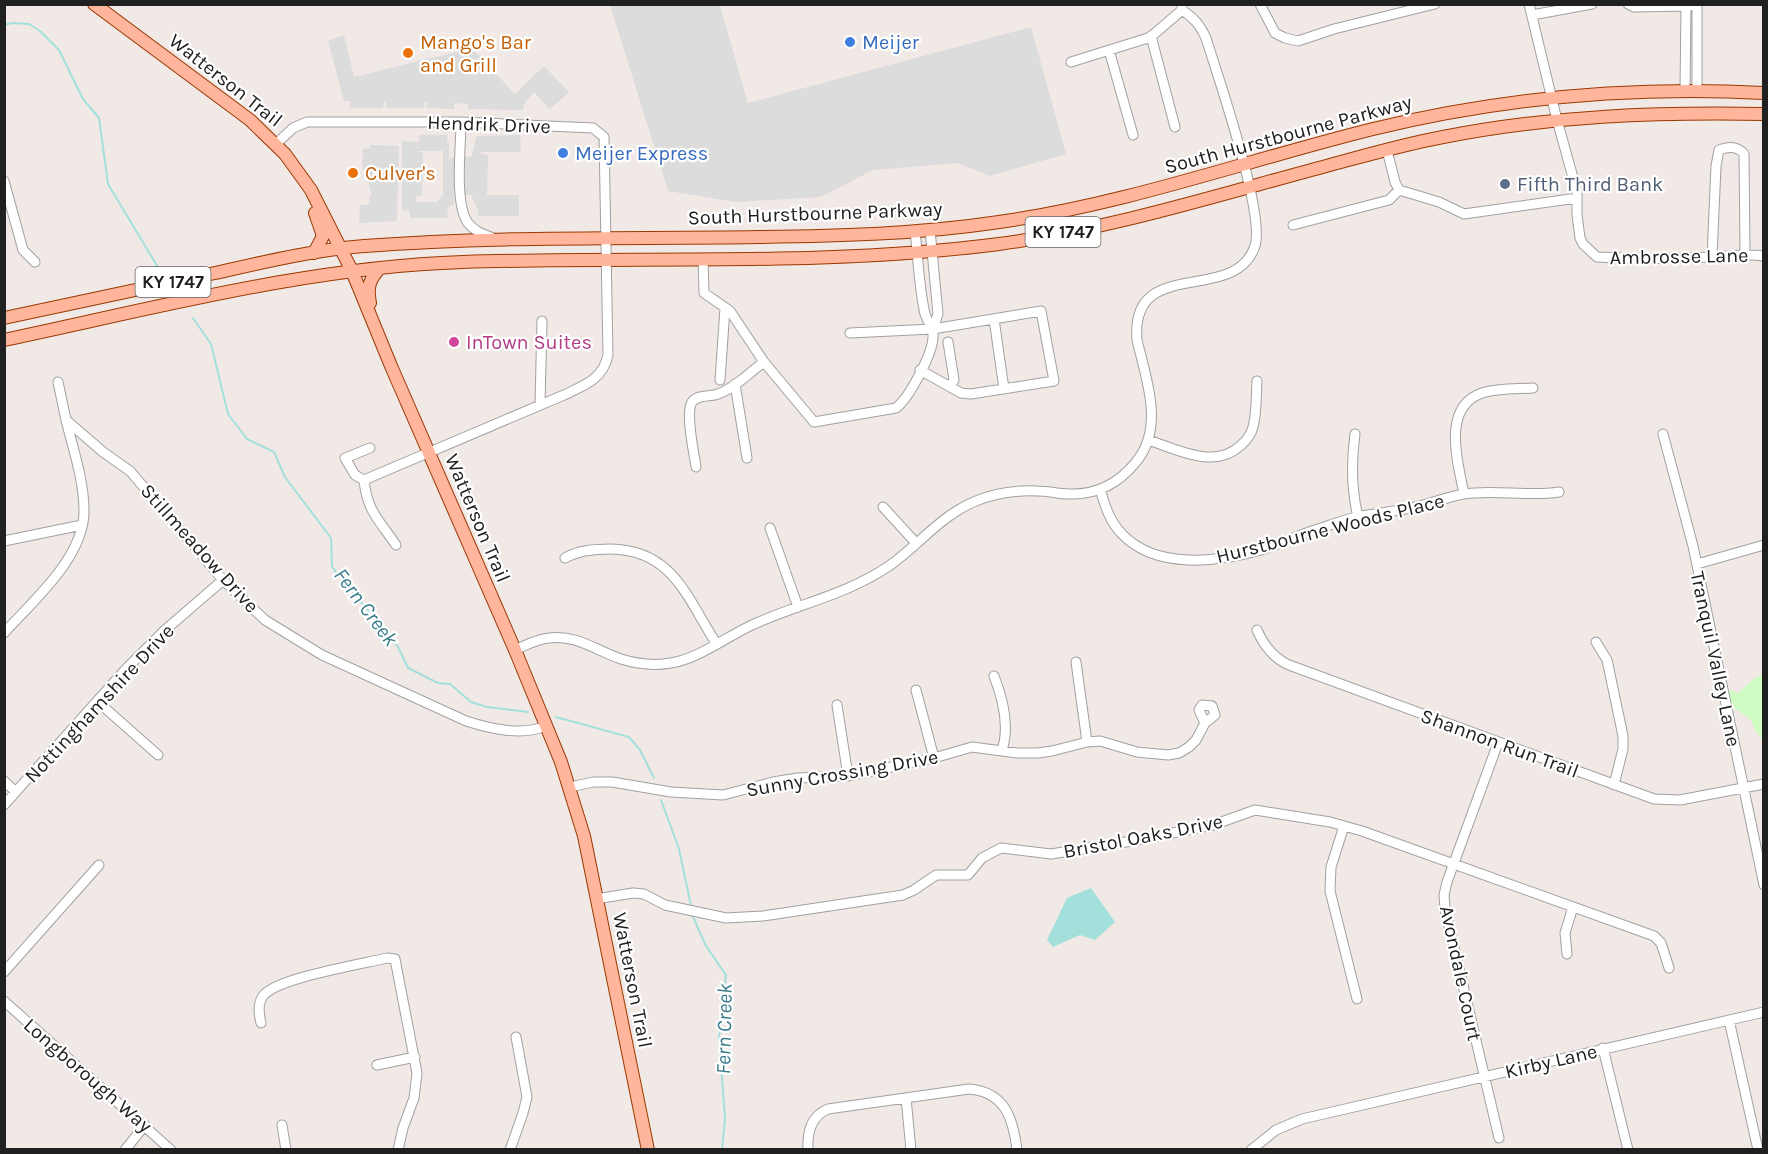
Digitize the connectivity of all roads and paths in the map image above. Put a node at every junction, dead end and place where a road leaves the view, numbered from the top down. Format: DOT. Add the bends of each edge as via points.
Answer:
graph roads {
  1 [pos="94,4"];
  2 [pos="1260,4"];
  3 [pos="1436,4"];
  4 [pos="1529,4"];
  5 [pos="1592,4"];
  6 [pos="1628,4"];
  7 [pos="1698,5"];
  8 [pos="1686,6"];
  9 [pos="1182,7"];
  10 [pos="1532,15"];
  11 [pos="1151,36"];
  12 [pos="1109,50"];
  13 [pos="1071,62"];
  14 [pos="1691,90"];
  15 [pos="1764,93"];
  16 [pos="1552,99"];
  17 [pos="1764,114"];
  18 [pos="1557,120"];
  19 [pos="461,122"];
  20 [pos="1175,128"];
  21 [pos="1132,135"];
  22 [pos="276,144"];
  23 [pos="1387,150"];
  24 [pos="1243,165"];
  25 [pos="4,181"];
  26 [pos="1249,187"];
  27 [pos="1399,190"];
  28 [pos="315,198"];
  29 [pos="1577,198"];
  30 [pos="1293,225"];
  31 [pos="930,230"];
  32 [pos="915,231"];
  33 [pos="604,239"];
  34 [pos="499,240"];
  35 [pos="342,249"];
  36 [pos="932,252"];
  37 [pos="918,253"];
  38 [pos="1745,253"];
  39 [pos="314,254"];
  40 [pos="1764,255"];
  41 [pos="1712,257"];
  42 [pos="703,260"];
  43 [pos="605,261"];
  44 [pos="35,262"];
  45 [pos="380,268"];
  46 [pos="352,270"];
  47 [pos="725,308"];
  48 [pos="4,318"];
  49 [pos="372,319"];
  50 [pos="994,319"];
  51 [pos="542,321"];
  52 [pos="933,329"];
  53 [pos="850,333"];
  54 [pos="4,340"];
  55 [pos="948,342"];
  56 [pos="764,362"];
  57 [pos="920,370"];
  58 [pos="720,380"];
  59 [pos="1257,381"];
  60 [pos="58,382"];
  61 [pos="735,384"];
  62 [pos="950,386"];
  63 [pos="1533,388"];
  64 [pos="1004,389"];
  65 [pos="540,404"];
  66 [pos="66,420"];
  67 [pos="1355,434"];
  68 [pos="1663,434"];
  69 [pos="1148,440"];
  70 [pos="370,448"];
  71 [pos="429,453"];
  72 [pos="747,458"];
  73 [pos="696,467"];
  74 [pos="364,480"];
  75 [pos="1100,489"];
  76 [pos="1559,492"];
  77 [pos="1464,494"];
  78 [pos="883,507"];
  79 [pos="1358,517"];
  80 [pos="82,525"];
  81 [pos="770,528"];
  82 [pos="4,541"];
  83 [pos="916,543"];
  84 [pos="1764,544"];
  85 [pos="396,545"];
  86 [pos="566,558"];
  87 [pos="1697,564"];
  88 [pos="223,580"];
  89 [pos="798,607"];
  90 [pos="1257,630"];
  91 [pos="4,633"];
  92 [pos="1596,642"];
  93 [pos="716,643"];
  94 [pos="515,650"];
  95 [pos="1076,662"];
  96 [pos="994,676"];
  97 [pos="916,690"];
  98 [pos="97,701"];
  99 [pos="837,705"];
  100 [pos="1205,723"];
  101 [pos="546,726"];
  102 [pos="1087,742"];
  103 [pos="1498,742"];
  104 [pos="1002,750"];
  105 [pos="158,755"];
  106 [pos="934,758"];
  107 [pos="848,776"];
  108 [pos="4,781"];
  109 [pos="1764,784"];
  110 [pos="1614,785"];
  111 [pos="570,787"];
  112 [pos="1743,788"];
  113 [pos="16,792"];
  114 [pos="4,805"];
  115 [pos="1344,826"];
  116 [pos="1454,864"];
  117 [pos="99,865"];
  118 [pos="1764,885"];
  119 [pos="596,899"];
  120 [pos="1573,908"];
  121 [pos="1567,954"];
  122 [pos="1669,968"];
  123 [pos="4,972"];
  124 [pos="1357,999"];
  125 [pos="4,1001"];
  126 [pos="1764,1012"];
  127 [pos="1729,1020"];
  128 [pos="261,1023"];
  129 [pos="516,1036"];
  130 [pos="1603,1048"];
  131 [pos="415,1057"];
  132 [pos="377,1065"];
  133 [pos="1484,1076"];
  134 [pos="906,1098"];
  135 [pos="145,1125"];
  136 [pos="282,1125"];
  137 [pos="1499,1138"];
  138 [pos="125,1149"];
  139 [pos="171,1149"];
  140 [pos="286,1149"];
  141 [pos="398,1149"];
  142 [pos="510,1149"];
  143 [pos="648,1149"];
  144 [pos="808,1149"];
  145 [pos="911,1149"];
  146 [pos="1017,1149"];
  147 [pos="1251,1149"];
  148 [pos="1628,1149"];
  149 [pos="1758,1149"];
  1 -- 22 [label="main road, Watterson Trail"];
  2 -- 3 [label="street" via="1275,33 1298,41"];
  4 -- 10 [label="street, Ambrosse Lane"];
  5 -- 10 [label="street"];
  6 -- 8 [label="street"];
  7 -- 8 [label="street"];
  7 -- 14 [label="street"];
  8 -- 14 [label="street"];
  9 -- 11 [label="street"];
  9 -- 24 [label="street" via="1206,38"];
  10 -- 16 [label="street, Ambrosse Lane"];
  11 -- 12 [label="street"];
  11 -- 20 [label="street"];
  12 -- 13 [label="street"];
  12 -- 21 [label="street"];
  14 -- 15 [label="main road, South Hurstbourne Parkway / KY 1747"];
  14 -- 16 [label="main road, South Hurstbourne Parkway / KY 1747"];
  16 -- 18 [label="street, Ambrosse Lane"];
  16 -- 24 [label="main road, South Hurstbourne Parkway / KY 1747" via="1462,111 1375,129"];
  17 -- 18 [label="main road, South Hurstbourne Parkway / KY 1747" via="1652,114"];
  18 -- 23 [label="main road, South Hurstbourne Parkway / KY 1747" via="1441,137"];
  18 -- 29 [label="street, Ambrosse Lane"];
  19 -- 22 [label="street, Hendrik Drive" via="307,122 293,128"];
  19 -- 33 [label="street, Hendrik Drive" via="598,130 605,142"];
  19 -- 34 [label="street" via="462,212 479,233"];
  22 -- 28 [label="main road, Watterson Trail"];
  23 -- 26 [label="main road, South Hurstbourne Parkway / KY 1747"];
  23 -- 27 [label="street"];
  24 -- 26 [label="street"];
  24 -- 31 [label="main road, South Hurstbourne Parkway / KY 1747" via="1046,215"];
  25 -- 44 [label="street" via="23,250"];
  26 -- 36 [label="main road, South Hurstbourne Parkway / KY 1747" via="1025,240"];
  26 -- 69 [label="street" via="1257,235 1245,262 1233,272 1213,279 1164,288 1140,311 1137,340 1152,409"];
  27 -- 29 [label="street" via="1464,214"];
  27 -- 30 [label="street" via="1389,200"];
  28 -- 35 [label="main road, Watterson Trail"];
  28 -- 39 [label="main road" via="313,208 323,236"];
  29 -- 41 [label="street, Ambrosse Lane" via="1580,238 1597,257"];
  31 -- 32 [label="main road, South Hurstbourne Parkway / KY 1747"];
  31 -- 36 [label="street"];
  32 -- 33 [label="main road, South Hurstbourne Parkway / KY 1747"];
  32 -- 37 [label="street"];
  33 -- 34 [label="main road, South Hurstbourne Parkway / KY 1747"];
  33 -- 43 [label="street"];
  34 -- 35 [label="main road, South Hurstbourne Parkway / KY 1747"];
  35 -- 39 [label="main road, South Hurstbourne Parkway / KY 1747"];
  35 -- 46 [label="main road, Watterson Trail"];
  36 -- 37 [label="main road, South Hurstbourne Parkway / KY 1747"];
  36 -- 52 [label="street" via="938,314"];
  37 -- 42 [label="main road, South Hurstbourne Parkway / KY 1747"];
  37 -- 52 [label="street" via="926,315"];
  38 -- 40 [label="street, Ambrosse Lane"];
  38 -- 41 [label="street, Ambrosse Lane"];
  38 -- 41 [label="street" via="1744,154 1728,146 1719,150 1716,166"];
  39 -- 48 [label="main road, South Hurstbourne Parkway / KY 1747"];
  42 -- 43 [label="main road, South Hurstbourne Parkway / KY 1747"];
  42 -- 47 [label="street" via="704,294"];
  43 -- 45 [label="main road, South Hurstbourne Parkway / KY 1747" via="461,262"];
  43 -- 65 [label="street" via="606,364 591,383"];
  45 -- 46 [label="main road, South Hurstbourne Parkway / KY 1747"];
  45 -- 49 [label="main road" via="368,287"];
  46 -- 49 [label="main road, Watterson Trail"];
  46 -- 54 [label="main road, South Hurstbourne Parkway / KY 1747"];
  47 -- 56 [label="street"];
  47 -- 58 [label="street"];
  49 -- 71 [label="main road, Watterson Trail"];
  50 -- 52 [label="street"];
  50 -- 64 [label="street"];
  50 -- 64 [label="street" via="1041,311 1054,381"];
  51 -- 65 [label="street"];
  52 -- 53 [label="street"];
  52 -- 57 [label="street" via="930,354"];
  55 -- 62 [label="street" via="954,380"];
  56 -- 57 [label="street" via="813,422 896,408"];
  56 -- 61 [label="street"];
  57 -- 62 [label="street"];
  59 -- 69 [label="street" via="1252,431 1233,452 1222,457 1204,457"];
  60 -- 66 [label="street"];
  61 -- 72 [label="street"];
  61 -- 73 [label="street" via="718,394 696,398 691,404"];
  62 -- 64 [label="street" via="971,394"];
  63 -- 77 [label="street" via="1481,393 1464,405 1455,432"];
  65 -- 71 [label="street"];
  66 -- 80 [label="street" via="82,492"];
  66 -- 88 [label="street, Stillmeadow Drive" via="130,471"];
  67 -- 79 [label="street" via="1351,471"];
  68 -- 87 [label="street, Tranquil Valley Lane"];
  69 -- 75 [label="street" via="1126,473"];
  70 -- 74 [label="street" via="345,458 355,476"];
  71 -- 74 [label="street"];
  71 -- 94 [label="main road, Watterson Trail"];
  74 -- 85 [label="street" via="369,507"];
  75 -- 79 [label="street, Hurstbourne Woods Place" via="1109,515 1122,535 1161,556 1188,560 1243,555"];
  75 -- 83 [label="street" via="1070,494 1018,491 983,498 951,515"];
  76 -- 77 [label="street, Hurstbourne Woods Place"];
  77 -- 79 [label="street, Hurstbourne Woods Place"];
  78 -- 83 [label="street"];
  80 -- 82 [label="street"];
  80 -- 91 [label="street" via="69,558"];
  81 -- 89 [label="street"];
  83 -- 89 [label="street" via="868,579"];
  84 -- 87 [label="street"];
  86 -- 93 [label="street" via="585,551 618,549 642,553 658,561 681,585"];
  87 -- 112 [label="street, Tranquil Valley Lane"];
  88 -- 98 [label="street, Nottinghamshire Drive" via="164,631"];
  88 -- 101 [label="street, Stillmeadow Drive" via="248,606 286,635 356,672 480,726 531,731"];
  89 -- 93 [label="street"];
  90 -- 103 [label="street, Shannon Run Trail" via="1268,650 1283,663"];
  92 -- 110 [label="street" via="1608,660 1623,736"];
  93 -- 94 [label="street" via="678,661 652,664 620,659 561,637"];
  94 -- 101 [label="main road, Watterson Trail"];
  95 -- 102 [label="street"];
  96 -- 104 [label="street" via="1005,723"];
  97 -- 106 [label="street"];
  98 -- 105 [label="street"];
  98 -- 113 [label="street, Nottinghamshire Drive"];
  99 -- 107 [label="street"];
  100 -- 102 [label="street, Sunny Crossing Drive" via="1189,747 1168,755"];
  101 -- 111 [label="main road, Watterson Trail"];
  102 -- 104 [label="street, Sunny Crossing Drive" via="1038,753"];
  103 -- 110 [label="street, Shannon Run Trail"];
  103 -- 116 [label="street, Avondale Court"];
  104 -- 106 [label="street, Sunny Crossing Drive" via="972,747"];
  106 -- 107 [label="street, Sunny Crossing Drive"];
  107 -- 111 [label="street, Sunny Crossing Drive" via="798,778 723,795 671,792 612,782"];
  108 -- 113 [label="street"];
  109 -- 112 [label="street, Shannon Run Trail"];
  110 -- 112 [label="street, Shannon Run Trail" via="1667,801"];
  111 -- 119 [label="main road, Watterson Trail"];
  112 -- 118 [label="street, Tranquil Valley Lane"];
  113 -- 114 [label="street, Nottinghamshire Drive"];
  115 -- 116 [label="street, Bristol Oaks Drive"];
  115 -- 119 [label="street, Bristol Oaks Drive" via="1255,810 1213,825 1050,854 1001,848 982,858 968,875 936,875 903,895 755,917 726,918 665,905 644,894"];
  115 -- 124 [label="street" via="1331,867 1330,891"];
  116 -- 120 [label="street, Bristol Oaks Drive"];
  116 -- 133 [label="street, Avondale Court" via="1445,890 1445,909"];
  117 -- 123 [label="street"];
  119 -- 143 [label="main road, Watterson Trail"];
  120 -- 121 [label="street" via="1564,940"];
  120 -- 122 [label="street, Bristol Oaks Drive" via="1654,936 1661,943"];
  125 -- 135 [label="street, Longborough Way"];
  126 -- 127 [label="street, Kirby Lane"];
  127 -- 130 [label="street, Kirby Lane"];
  127 -- 149 [label="street"];
  128 -- 131 [label="street" via="260,1000 273,988 395,959"];
  129 -- 142 [label="street" via="527,1096"];
  130 -- 133 [label="street, Kirby Lane"];
  130 -- 148 [label="street"];
  131 -- 132 [label="street"];
  131 -- 141 [label="street" via="416,1089"];
  133 -- 137 [label="street, Avondale Court"];
  133 -- 147 [label="street, Kirby Lane" via="1302,1119 1276,1130"];
  134 -- 144 [label="street" via="821,1112 813,1122"];
  134 -- 145 [label="street"];
  134 -- 146 [label="street" via="969,1089 989,1093 1000,1100 1009,1116"];
  135 -- 138 [label="street"];
  135 -- 139 [label="street, Longborough Way"];
  136 -- 140 [label="street"];
}
